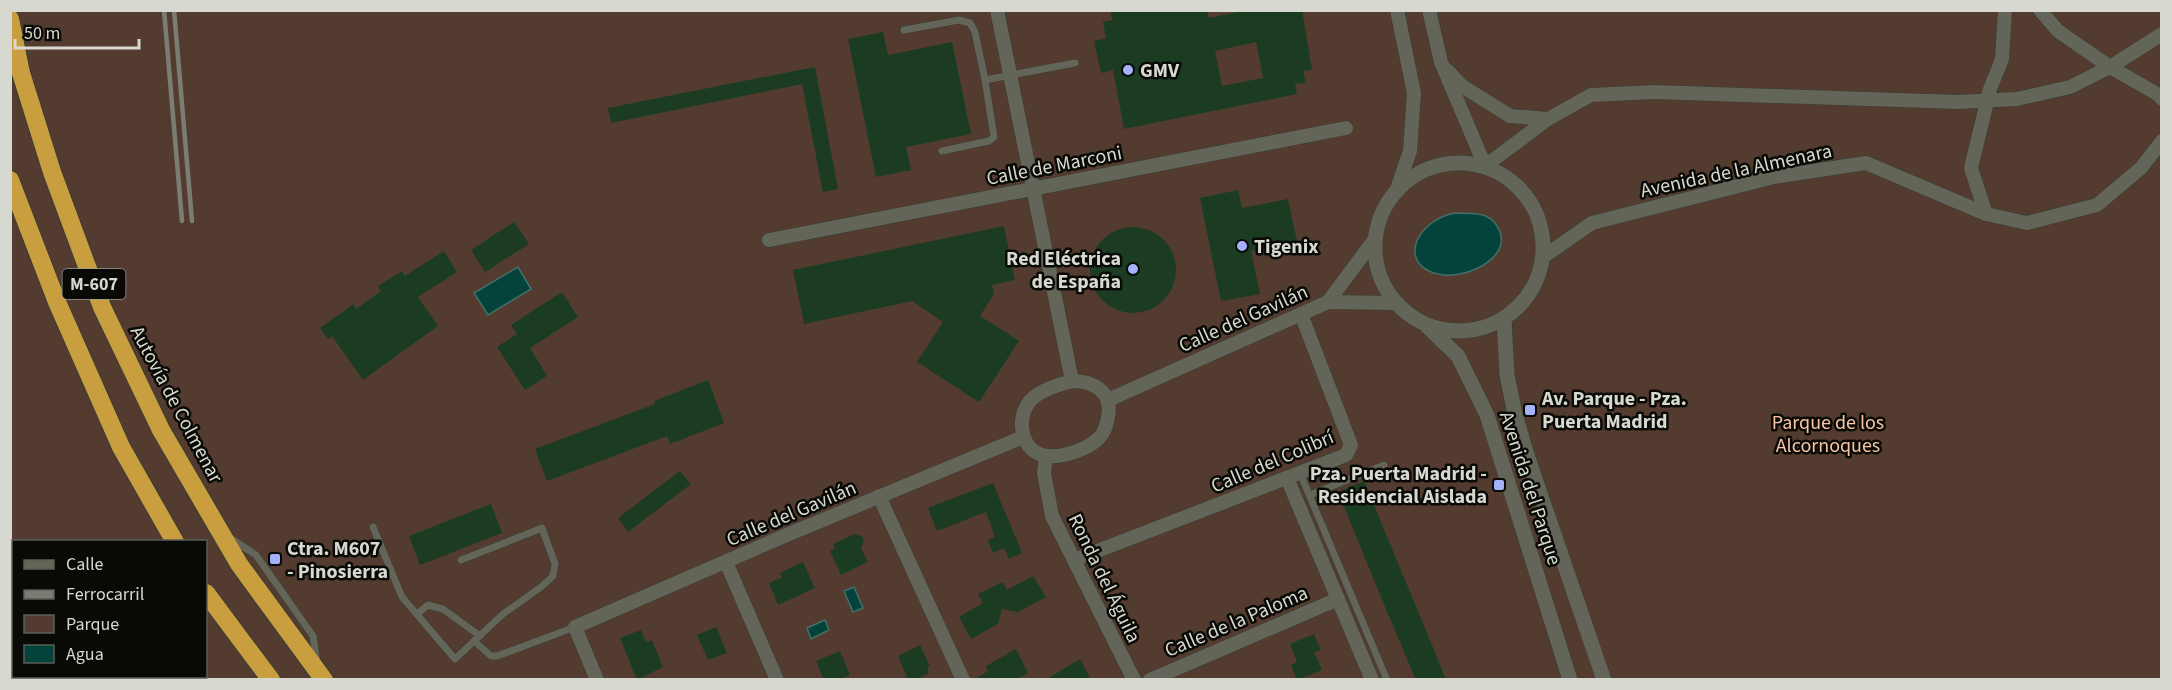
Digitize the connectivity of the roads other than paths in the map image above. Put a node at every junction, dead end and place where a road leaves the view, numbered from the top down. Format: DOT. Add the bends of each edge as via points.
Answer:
graph roads {
  1 [pos="997,10"];
  2 [pos="1397,10"];
  3 [pos="1429,10"];
  4 [pos="2005,10"];
  5 [pos="2040,10"];
  6 [pos="10,20"];
  7 [pos="904,30"];
  8 [pos="2162,34"];
  9 [pos="1440,62"];
  10 [pos="1075,63"];
  11 [pos="2110,67"];
  12 [pos="1010,75"];
  13 [pos="985,80"];
  14 [pos="2162,99"];
  15 [pos="1987,101"];
  16 [pos="1548,119"];
  17 [pos="1346,128"];
  18 [pos="2162,141"];
  19 [pos="942,151"];
  20 [pos="1485,166"];
  21 [pos="10,180"];
  22 [pos="1033,189"];
  23 [pos="1396,189"];
  24 [pos="1986,214"];
  25 [pos="769,240"];
  26 [pos="1374,240"];
  27 [pos="1543,257"];
  28 [pos="1328,302"];
  29 [pos="1395,303"];
  30 [pos="1300,314"];
  31 [pos="1504,318"];
  32 [pos="1425,324"];
  33 [pos="1072,381"];
  34 [pos="1108,400"];
  35 [pos="1023,437"];
  36 [pos="1046,456"];
  37 [pos="1384,465"];
  38 [pos="1294,475"];
  39 [pos="1310,495"];
  40 [pos="879,496"];
  41 [pos="373,527"];
  42 [pos="174,540"];
  43 [pos="461,560"];
  44 [pos="1074,560"];
  45 [pos="726,562"];
  46 [pos="207,594"];
  47 [pos="1338,599"];
  48 [pos="417,614"];
  49 [pos="575,627"];
  50 [pos="477,638"];
  51 [pos="321,675"];
  52 [pos="271,680"];
  53 [pos="597,680"];
  54 [pos="777,680"];
  55 [pos="963,680"];
  56 [pos="1134,680"];
  57 [pos="1150,680"];
  58 [pos="1372,680"];
  59 [pos="1387,680"];
  60 [pos="1570,680"];
  61 [pos="1604,680"];
  1 -- 12 [label="street"];
  2 -- 23 [label="street" via="1414,93 1410,151"];
  3 -- 9 [label="street"];
  4 -- 15 [label="street" via="2002,59"];
  5 -- 11 [label="street" via="2058,31"];
  6 -- 51 [label="highway, Autovía de Colmenar / M-607" via="21,73 52,172 102,307 161,430 239,564"];
  7 -- 13 [label="lane" via="959,20 970,23"];
  8 -- 11 [label="street"];
  9 -- 16 [label="street" via="1462,86 1510,116"];
  9 -- 20 [label="street"];
  10 -- 12 [label="lane"];
  11 -- 14 [label="street"];
  11 -- 15 [label="street" via="2070,87 2017,99"];
  12 -- 13 [label="lane"];
  12 -- 22 [label="street"];
  13 -- 19 [label="lane" via="994,137"];
  15 -- 16 [label="street" via="1654,92 1591,95"];
  15 -- 24 [label="street" via="1971,168"];
  16 -- 20 [label="street"];
  17 -- 22 [label="street, Calle de Marconi"];
  18 -- 24 [label="street, Avenida de la Almenara" via="2141,168 2097,205 2027,223"];
  20 -- 23 [label="street" via="1458,162 1435,166"];
  20 -- 27 [label="street" via="1521,190 1535,210 1542,233"];
  21 -- 42 [label="highway, M-607" via="57,302 121,447"];
  22 -- 25 [label="street, Calle de Marconi"];
  22 -- 33 [label="street"];
  23 -- 26 [label="street" via="1381,213"];
  24 -- 27 [label="street, Avenida de la Almenara" via="1866,163 1774,177 1592,223"];
  26 -- 28 [label="street, Calle del Gavilán"];
  26 -- 29 [label="street" via="1377,267"];
  27 -- 31 [label="street" via="1536,281 1523,302"];
  28 -- 29 [label="street, Calle del Gavilán"];
  28 -- 30 [label="street, Calle del Gavilán"];
  29 -- 32 [label="street"];
  30 -- 34 [label="street, Calle del Gavilán"];
  30 -- 38 [label="street, Calle del Colibrí" via="1351,445 1346,455"];
  31 -- 32 [label="street" via="1479,329 1451,331"];
  31 -- 61 [label="street, Avenida del Parque" via="1507,375 1518,425"];
  32 -- 60 [label="street, Avenida del Parque" via="1458,356 1487,415"];
  33 -- 34 [label="street" via="1096,386"];
  33 -- 35 [label="street" via="1029,402 1024,412"];
  34 -- 36 [label="street" via="1105,429 1099,438 1071,452"];
  35 -- 36 [label="street" via="1036,453"];
  35 -- 40 [label="street, Calle del Gavilán"];
  36 -- 44 [label="street, Ronda del Águila" via="1044,473 1052,516"];
  37 -- 39 [label="lane"];
  38 -- 39 [label="lane"];
  38 -- 44 [label="street, Calle del Colibrí"];
  38 -- 47 [label="street"];
  39 -- 59 [label="lane"];
  40 -- 45 [label="street, Calle del Gavilán"];
  40 -- 55 [label="street"];
  41 -- 48 [label="lane" via="402,597"];
  43 -- 50 [label="lane" via="542,528 555,564 553,576 542,587 502,614"];
  44 -- 56 [label="street, Ronda del Águila"];
  45 -- 49 [label="street, Calle del Gavilán"];
  45 -- 54 [label="street"];
  46 -- 52 [label="highway"];
  47 -- 57 [label="street, Calle de la Paloma"];
  47 -- 58 [label="street"];
  48 -- 50 [label="lane" via="428,604 442,609"];
  48 -- 50 [label="lane" via="455,659"];
  49 -- 50 [label="lane" via="498,656 491,656"];
  49 -- 53 [label="street"];
}
